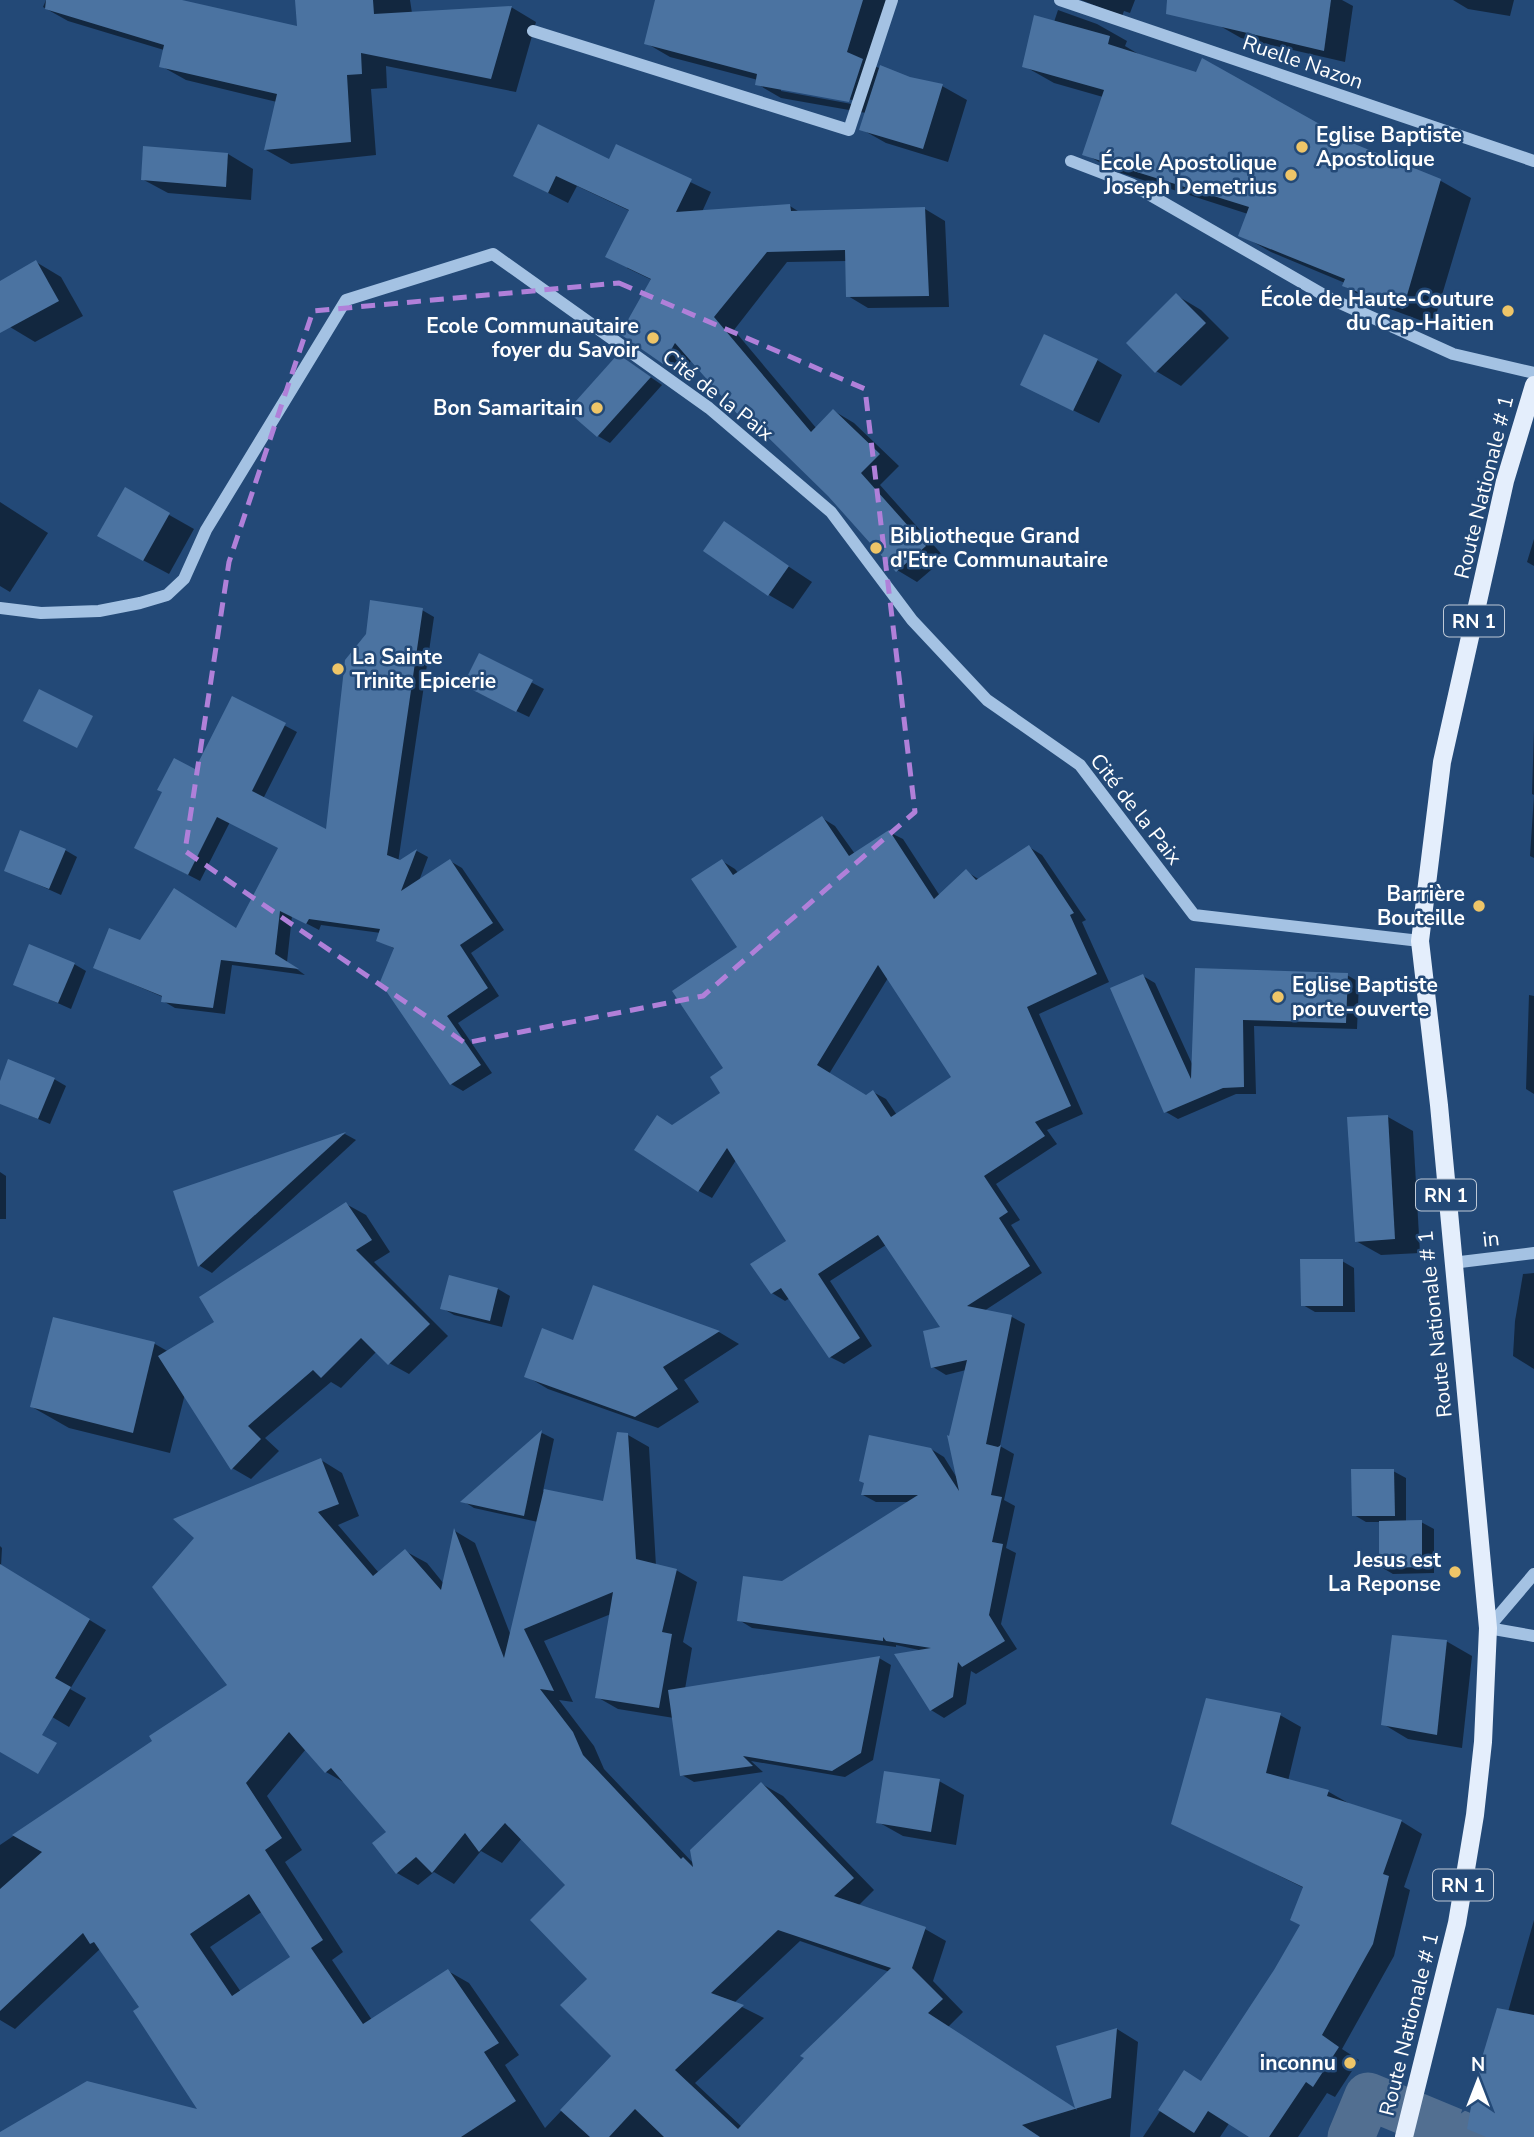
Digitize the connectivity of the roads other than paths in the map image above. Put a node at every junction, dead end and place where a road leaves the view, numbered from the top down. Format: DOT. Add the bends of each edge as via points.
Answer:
graph roads {
  1 [pos="892,0"];
  2 [pos="1060,0"];
  3 [pos="533,31"];
  4 [pos="1534,161"];
  5 [pos="1071,162"];
  6 [pos="1534,373"];
  7 [pos="1534,384"];
  8 [pos="0,608"];
  9 [pos="1420,941"];
  10 [pos="1534,1253"];
  11 [pos="1452,1263"];
  12 [pos="1534,1574"];
  13 [pos="1488,1628"];
  14 [pos="1534,1636"];
  15 [pos="1409,2135"];
  1 -- 3 [label="street" via="849,130"];
  2 -- 4 [label="street, Ruelle Nazon"];
  5 -- 6 [label="street" via="1131,184 1329,298 1453,354"];
  7 -- 9 [label="main road, Route Nationale # 1 / RN 1" via="1505,481 1442,762"];
  8 -- 9 [label="street, Cité de la Paix" via="41,613 99,611 167,595 184,579 206,530 346,300 493,254 709,408 831,512 912,620 987,700 1080,765 1194,915"];
  9 -- 11 [label="main road, Route Nationale # 1 / RN 1"];
  10 -- 11 [label="street, in"];
  11 -- 13 [label="main road, Route Nationale # 1 / RN 1"];
  12 -- 13 [label="street"];
  13 -- 14 [label="street"];
  13 -- 15 [label="main road, Route Nationale # 1 / RN 1" via="1475,1815 1457,1923"];
}
